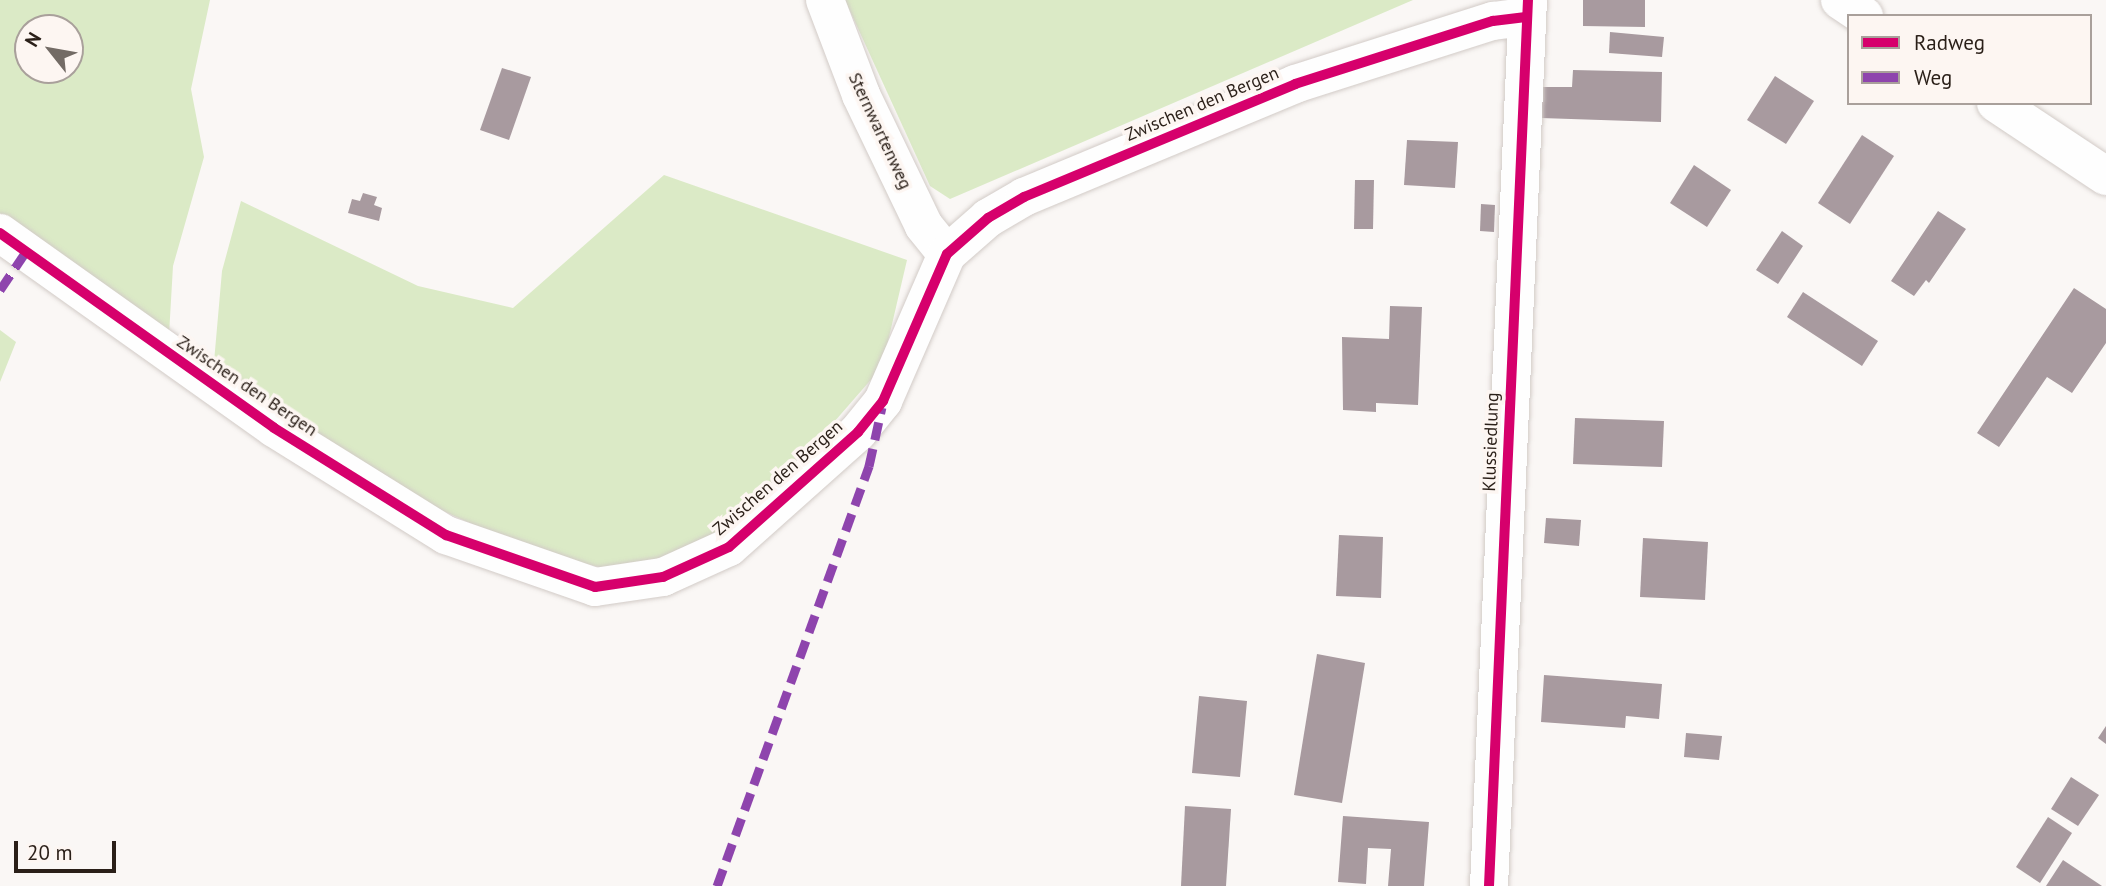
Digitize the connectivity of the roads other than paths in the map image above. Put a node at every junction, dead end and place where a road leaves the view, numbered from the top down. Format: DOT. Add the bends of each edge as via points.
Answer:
graph roads {
  1 [pos="825,0"];
  2 [pos="1840,0"];
  3 [pos="1526,9"];
  4 [pos="1861,14"];
  5 [pos="1999,105"];
  6 [pos="2106,176"];
  7 [pos="0,233"];
  8 [pos="947,254"];
  9 [pos="1489,886"];
  1 -- 8 [label="street, Sternwartenweg" via="872,118 924,226"];
  2 -- 4 [label="street"];
  3 -- 8 [label="street, Zwischen den Bergen" via="1295,84 1024,197 988,218"];
  3 -- 9 [label="street, Klussiedlung"];
  5 -- 6 [label="street"];
  7 -- 8 [label="street, Zwischen den Bergen" via="274,428 446,535 595,587 663,578 729,547 858,432 883,401"];
}
